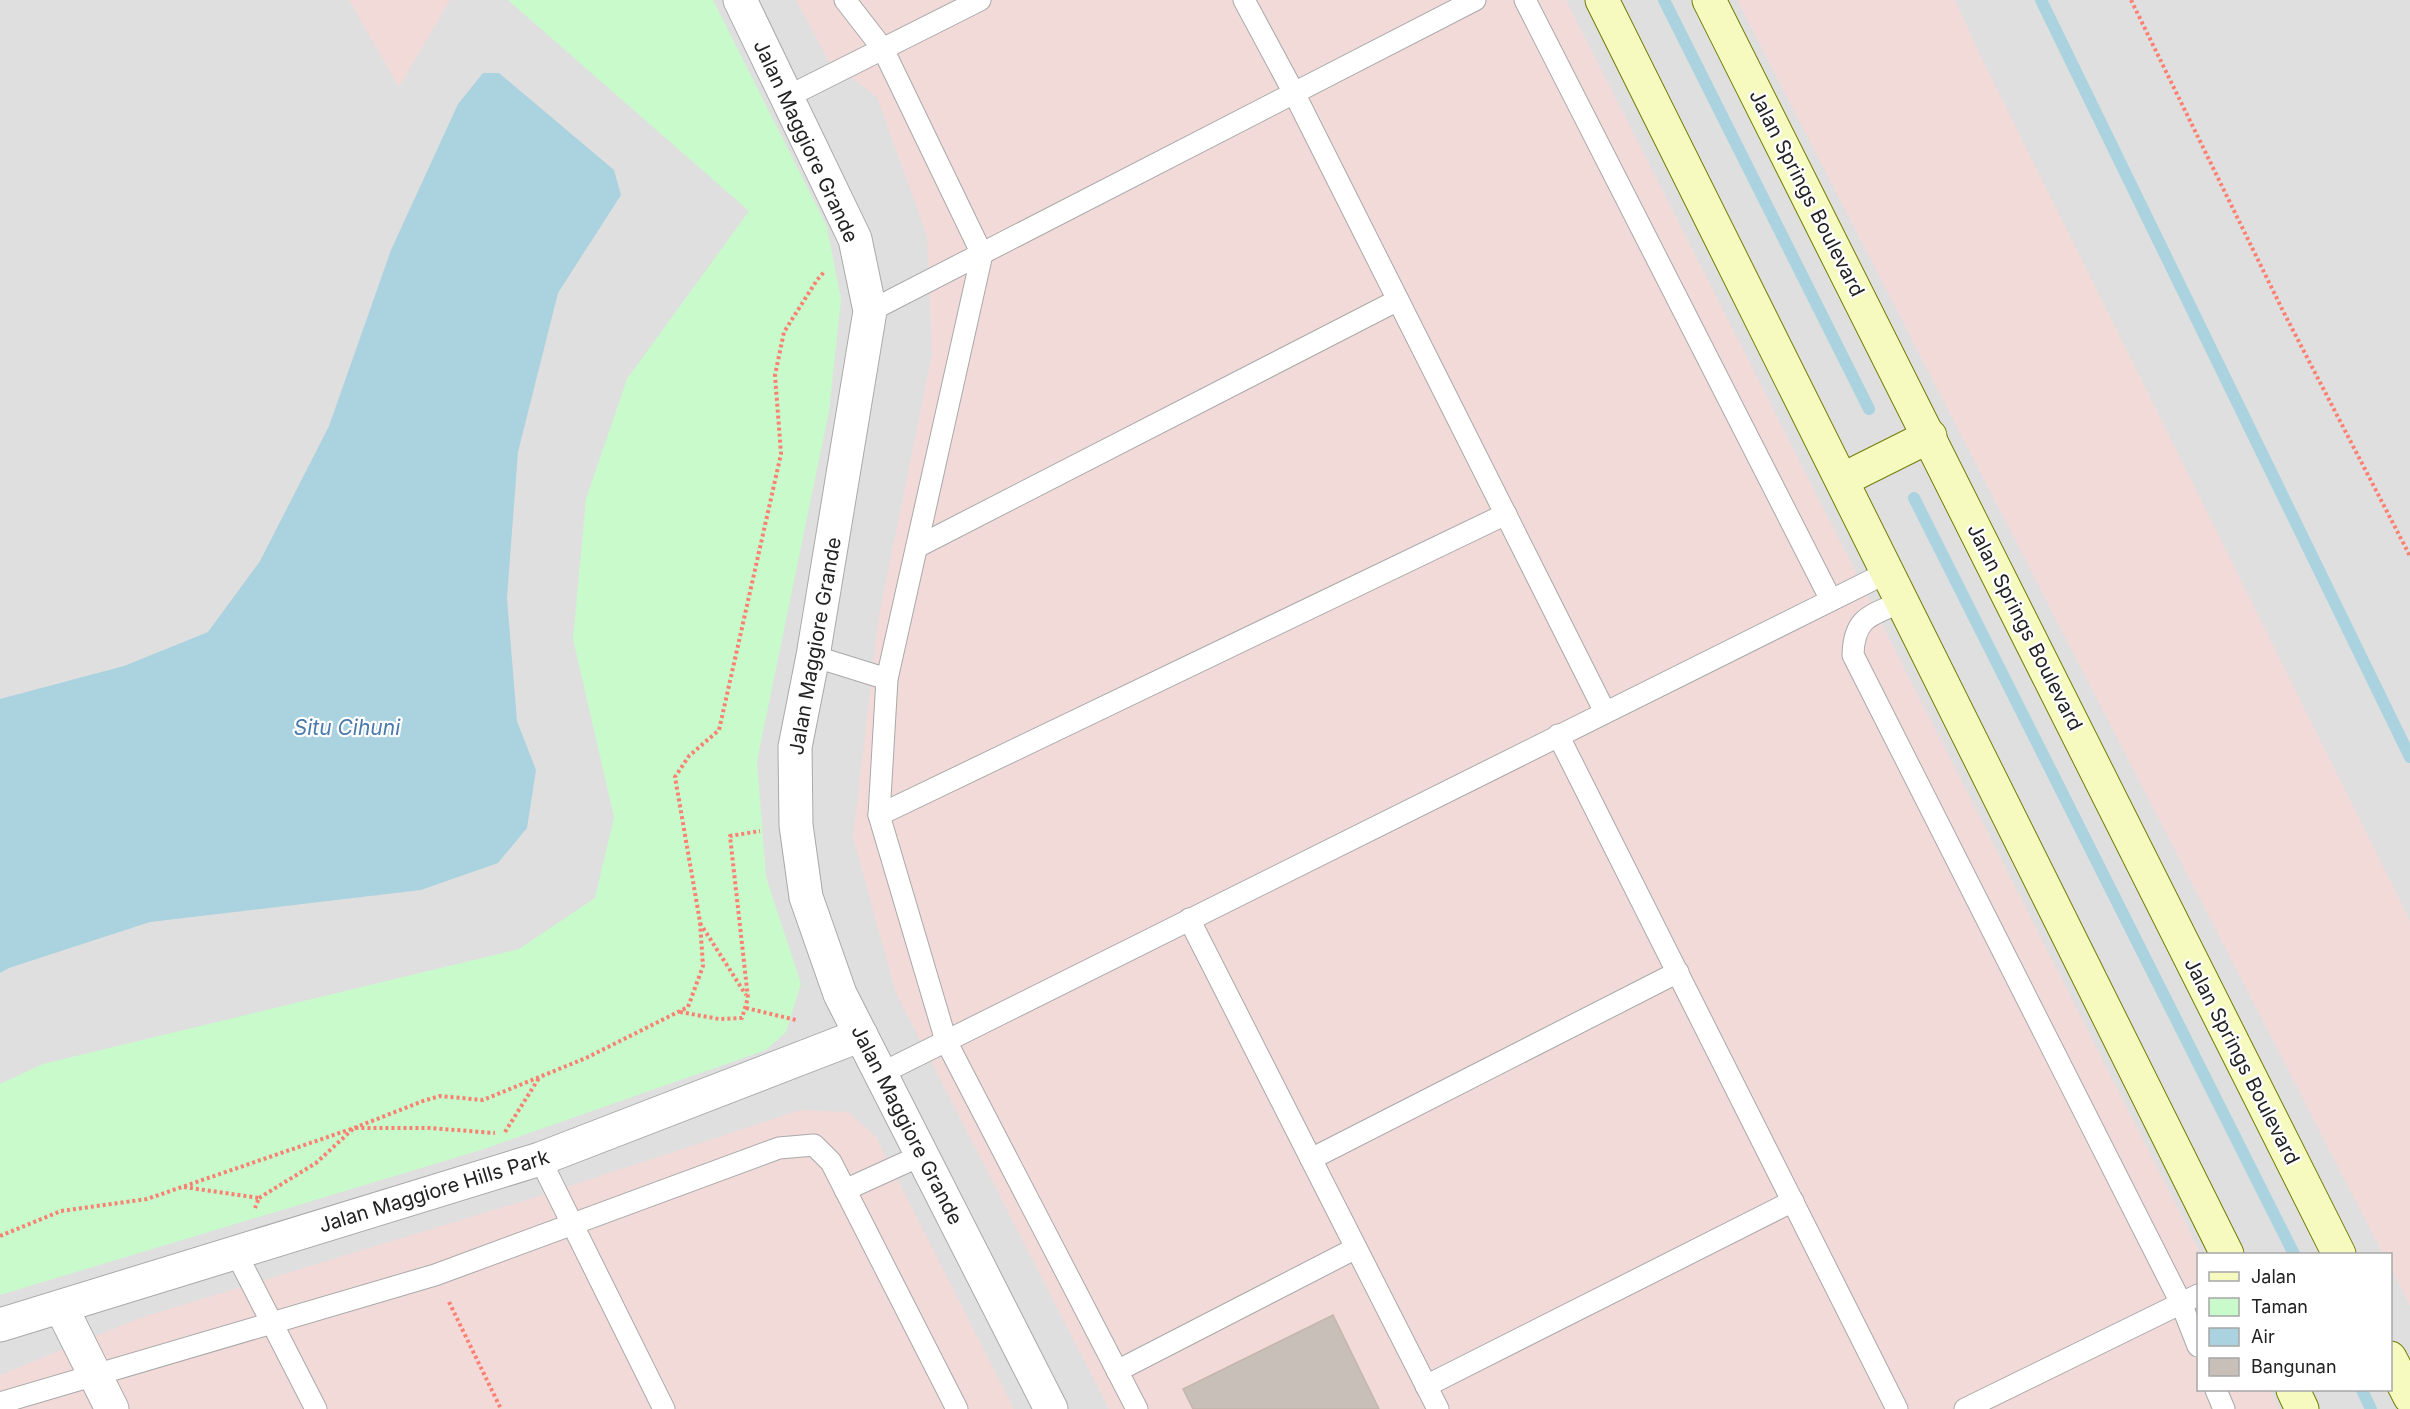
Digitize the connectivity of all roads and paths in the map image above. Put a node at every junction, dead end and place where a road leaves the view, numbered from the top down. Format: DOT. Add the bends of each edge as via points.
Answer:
graph roads {
  1 [pos="740,0"];
  2 [pos="845,0"];
  3 [pos="980,0"];
  4 [pos="1244,0"];
  5 [pos="1475,0"];
  6 [pos="1526,0"];
  7 [pos="1602,0"];
  8 [pos="1710,0"];
  9 [pos="2131,0"];
  10 [pos="883,49"];
  11 [pos="1294,93"];
  12 [pos="787,97"];
  13 [pos="855,239"];
  14 [pos="982,254"];
  15 [pos="1398,300"];
  16 [pos="870,312"];
  17 [pos="1930,436"];
  18 [pos="1842,480"];
  19 [pos="1506,514"];
  20 [pos="917,547"];
  21 [pos="2410,556"];
  22 [pos="1888,572"];
  23 [pos="1831,600"];
  24 [pos="1902,602"];
  25 [pos="813,656"];
  26 [pos="887,679"];
  27 [pos="1605,712"];
  28 [pos="1558,735"];
  29 [pos="879,815"];
  30 [pos="796,825"];
  31 [pos="1189,919"];
  32 [pos="700,922"];
  33 [pos="1678,972"];
  34 [pos="748,998"];
  35 [pos="679,1011"];
  36 [pos="861,1035"];
  37 [pos="946,1041"];
  38 [pos="880,1074"];
  39 [pos="540,1077"];
  40 [pos="354,1128"];
  41 [pos="503,1134"];
  42 [pos="922,1155"];
  43 [pos="540,1159"];
  44 [pos="1311,1159"];
  45 [pos="183,1187"];
  46 [pos="845,1190"];
  47 [pos="259,1198"];
  48 [pos="1793,1201"];
  49 [pos="572,1224"];
  50 [pos="0,1236"];
  51 [pos="1356,1248"];
  52 [pos="236,1253"];
  53 [pos="2227,1253"];
  54 [pos="2338,1253"];
  55 [pos="435,1275"];
  56 [pos="2190,1299"];
  57 [pos="61,1307"];
  58 [pos="273,1322"];
  59 [pos="0,1326"];
  60 [pos="2197,1336"];
  61 [pos="2392,1360"];
  62 [pos="1117,1371"];
  63 [pos="95,1375"];
  64 [pos="1426,1386"];
  65 [pos="2217,1391"];
  66 [pos="2294,1391"];
  67 [pos="2410,1397"];
  68 [pos="0,1403"];
  69 [pos="112,1409"];
  70 [pos="316,1409"];
  71 [pos="501,1409"];
  72 [pos="664,1409"];
  73 [pos="957,1409"];
  74 [pos="1051,1409"];
  75 [pos="1137,1409"];
  76 [pos="1438,1409"];
  77 [pos="1898,1409"];
  78 [pos="1965,1409"];
  79 [pos="2224,1409"];
  80 [pos="2302,1409"];
  1 -- 12 [label="street, Jalan Maggiore Grande"];
  2 -- 10 [label="lane"];
  3 -- 10 [label="lane"];
  4 -- 11 [label="lane"];
  5 -- 11 [label="lane"];
  6 -- 23 [label="lane"];
  7 -- 18 [label="main road"];
  8 -- 17 [label="main road, Jalan Springs Boulevard"];
  9 -- 21 [label="path" via="2283,311"];
  10 -- 12 [label="lane"];
  10 -- 14 [label="lane"];
  11 -- 14 [label="lane"];
  11 -- 15 [label="lane"];
  12 -- 13 [label="street, Jalan Maggiore Grande"];
  13 -- 16 [label="street, Jalan Maggiore Grande"];
  13 -- 32 [label="path" via="817,280 784,332 774,375 781,454 719,730 689,756 675,777"];
  14 -- 16 [label="lane"];
  14 -- 20 [label="lane"];
  15 -- 19 [label="lane"];
  15 -- 20 [label="lane"];
  16 -- 25 [label="street, Jalan Maggiore Grande"];
  17 -- 18 [label="main road"];
  17 -- 54 [label="main road, Jalan Springs Boulevard"];
  18 -- 22 [label="main road"];
  19 -- 27 [label="lane"];
  19 -- 29 [label="lane"];
  20 -- 26 [label="lane"];
  22 -- 23 [label="lane"];
  22 -- 24 [label="main road"];
  23 -- 27 [label="lane"];
  24 -- 53 [label="main road"];
  24 -- 56 [label="lane" via="1861,622 1854,638 1854,655"];
  25 -- 26 [label="lane"];
  25 -- 30 [label="street, Jalan Maggiore Grande" via="795,747"];
  26 -- 29 [label="lane"];
  27 -- 28 [label="lane"];
  28 -- 31 [label="lane"];
  28 -- 33 [label="lane"];
  29 -- 37 [label="lane"];
  30 -- 34 [label="path" via="730,836"];
  30 -- 36 [label="street, Jalan Maggiore Grande" via="806,897 840,994"];
  31 -- 37 [label="lane"];
  31 -- 44 [label="lane"];
  32 -- 34 [label="path"];
  32 -- 35 [label="path" via="703,966 688,1007"];
  33 -- 44 [label="lane"];
  33 -- 48 [label="lane"];
  34 -- 35 [label="path" via="742,1018 719,1019"];
  35 -- 39 [label="path"];
  36 -- 38 [label="street, Jalan Maggiore Grande"];
  36 -- 43 [label="street, Jalan Maggiore Hills Park"];
  37 -- 38 [label="lane"];
  37 -- 62 [label="lane"];
  38 -- 42 [label="street, Jalan Maggiore Grande"];
  39 -- 40 [label="path" via="483,1100 440,1096"];
  39 -- 41 [label="path"];
  40 -- 41 [label="path" via="430,1128"];
  40 -- 45 [label="path"];
  40 -- 47 [label="path" via="316,1163"];
  41 -- 43 [label="path"];
  42 -- 46 [label="lane"];
  42 -- 74 [label="street, Jalan Maggiore Grande"];
  43 -- 49 [label="lane"];
  43 -- 52 [label="street, Jalan Maggiore Hills Park"];
  44 -- 51 [label="lane"];
  45 -- 47 [label="path"];
  45 -- 50 [label="path" via="147,1199 61,1211"];
  46 -- 49 [label="lane" via="831,1162 814,1145 779,1148"];
  46 -- 73 [label="lane"];
  47 -- 52 [label="path"];
  48 -- 64 [label="lane"];
  48 -- 77 [label="lane"];
  49 -- 55 [label="lane"];
  49 -- 72 [label="lane"];
  51 -- 62 [label="lane"];
  51 -- 64 [label="lane"];
  52 -- 57 [label="street, Jalan Maggiore Hills Park"];
  52 -- 58 [label="lane"];
  55 -- 58 [label="lane"];
  55 -- 71 [label="path"];
  56 -- 60 [label="lane"];
  56 -- 78 [label="lane"];
  57 -- 59 [label="street, Jalan Maggiore Hills Park"];
  57 -- 63 [label="street"];
  58 -- 63 [label="lane"];
  58 -- 70 [label="lane"];
  61 -- 67 [label="main road"];
  62 -- 75 [label="lane"];
  63 -- 68 [label="lane"];
  63 -- 69 [label="street"];
  64 -- 76 [label="lane"];
  65 -- 79 [label="lane"];
  66 -- 80 [label="main road"];
}
